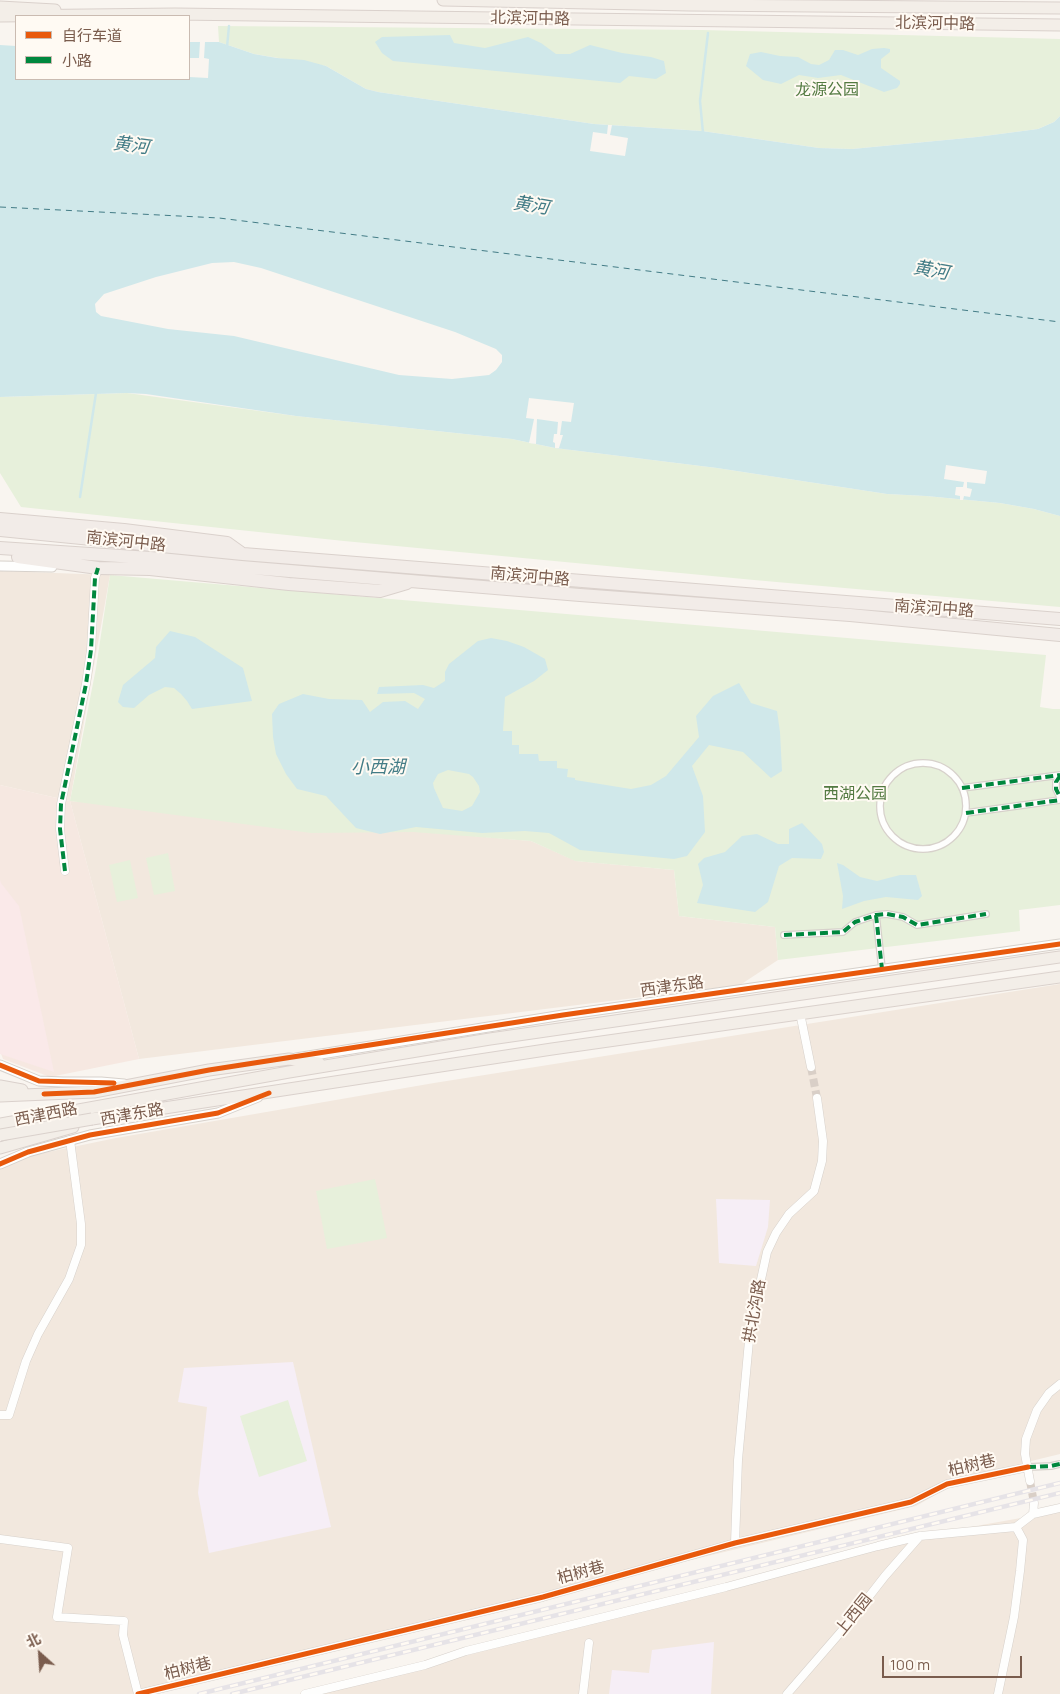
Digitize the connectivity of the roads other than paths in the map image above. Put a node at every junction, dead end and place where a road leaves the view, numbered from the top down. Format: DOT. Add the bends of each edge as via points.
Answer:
graph roads {
  1 [pos="443,0"];
  2 [pos="1015,0"];
  3 [pos="697,2"];
  4 [pos="0,7"];
  5 [pos="912,7"];
  6 [pos="1060,8"];
  7 [pos="82,14"];
  8 [pos="61,15"];
  9 [pos="171,15"];
  10 [pos="190,15"];
  11 [pos="0,16"];
  12 [pos="15,16"];
  13 [pos="1060,25"];
  14 [pos="0,519"];
  15 [pos="0,530"];
  16 [pos="0,548"];
  17 [pos="243,554"];
  18 [pos="0,556"];
  19 [pos="0,566"];
  20 [pos="98,568"];
  21 [pos="415,581"];
  22 [pos="1060,619"];
  23 [pos="1060,635"];
  24 [pos="1060,775"];
  25 [pos="962,788"];
  26 [pos="1060,798"];
  27 [pos="966,814"];
  28 [pos="64,871"];
  29 [pos="986,914"];
  30 [pos="876,915"];
  31 [pos="784,935"];
  32 [pos="1060,944"];
  33 [pos="1060,958"];
  34 [pos="882,969"];
  35 [pos="1060,977"];
  36 [pos="800,1012"];
  37 [pos="289,1059"];
  38 [pos="0,1065"];
  39 [pos="331,1065"];
  40 [pos="811,1067"];
  41 [pos="129,1084"];
  42 [pos="0,1086"];
  43 [pos="269,1093"];
  44 [pos="44,1094"];
  45 [pos="0,1096"];
  46 [pos="816,1098"];
  47 [pos="93,1106"];
  48 [pos="176,1106"];
  49 [pos="0,1124"];
  50 [pos="0,1136"];
  51 [pos="70,1140"];
  52 [pos="0,1148"];
  53 [pos="0,1164"];
  54 [pos="1060,1384"];
  55 [pos="0,1415"];
  56 [pos="1060,1464"];
  57 [pos="1028,1467"];
  58 [pos="1030,1481"];
  59 [pos="1034,1503"];
  60 [pos="1060,1508"];
  61 [pos="1033,1514"];
  62 [pos="1016,1527"];
  63 [pos="920,1536"];
  64 [pos="0,1539"];
  65 [pos="735,1543"];
  66 [pos="589,1643"];
  67 [pos="138,1694"];
  68 [pos="305,1694"];
  69 [pos="583,1694"];
  70 [pos="787,1694"];
  71 [pos="998,1694"];
  1 -- 3 [label="main road, 北滨河中路"];
  2 -- 5 [label="main road"];
  3 -- 5 [label="main road, 北滨河中路"];
  4 -- 7 [label="main road"];
  5 -- 6 [label="main road, 北滨河中路"];
  7 -- 8 [label="main road, 北滨河中路"];
  7 -- 9 [label="main road, 北滨河中路"];
  10 -- 13 [label="main road, 北滨河中路"];
  11 -- 12 [label="main road, 北滨河中路"];
  14 -- 17 [label="highway" via="227,543"];
  15 -- 17 [label="highway, 南滨河中路"];
  16 -- 21 [label="highway, 南滨河中路"];
  17 -- 22 [label="highway, 南滨河中路"];
  18 -- 20 [label="highway"];
  19 -- 20 [label="street"];
  20 -- 21 [label="highway" via="150,569 380,591"];
  20 -- 28 [label="street" via="86,684 61,804"];
  21 -- 23 [label="highway, 南滨河中路"];
  24 -- 25 [label="street"];
  24 -- 26 [label="street" via="1056,782"];
  25 -- 27 [label="street"];
  25 -- 27 [label="street" via="950,772 935,764 918,763 902,769 889,780 882,795 881,812 886,828 897,840 912,848 929,849 945,843 958,832"];
  26 -- 27 [label="street"];
  29 -- 30 [label="street" via="917,925 902,917"];
  30 -- 31 [label="street" via="856,922 842,932"];
  30 -- 34 [label="street"];
  32 -- 34 [label="street, 西津东路"];
  33 -- 39 [label="main road, 西津东路" via="490,1039"];
  34 -- 37 [label="street, 西津东路"];
  35 -- 36 [label="main road, 西津东路"];
  36 -- 40 [label="street"];
  36 -- 43 [label="main road, 西津东路"];
  37 -- 39 [label="main road"];
  37 -- 41 [label="main road"];
  38 -- 41 [label="street" via="39,1081"];
  39 -- 47 [label="main road, 西津东路"];
  41 -- 44 [label="main road" via="94,1092"];
  42 -- 44 [label="main road"];
  43 -- 48 [label="main road, 西津东路"];
  43 -- 51 [label="street, 西津东路" via="218,1113"];
  44 -- 45 [label="main road"];
  46 -- 65 [label="street, 拱北沟路" via="824,1141 814,1191 790,1214 766,1252 750,1330 738,1460"];
  47 -- 49 [label="main road, 西津西路"];
  48 -- 50 [label="main road, 西津东路, bridge"];
  48 -- 52 [label="main road" via="58,1131"];
  51 -- 53 [label="street, 西津东路"];
  51 -- 55 [label="street" via="81,1245 69,1279 26,1361 9,1415"];
  54 -- 57 [label="street" via="1049,1392 1030,1427 1025,1454"];
  56 -- 57 [label="street"];
  57 -- 58 [label="street"];
  57 -- 65 [label="street, 柏树巷" via="948,1484 911,1502"];
  59 -- 61 [label="street"];
  60 -- 61 [label="street"];
  61 -- 62 [label="street"];
  62 -- 63 [label="street"];
  62 -- 71 [label="street" via="1023,1540 1020,1572"];
  63 -- 68 [label="street"];
  63 -- 70 [label="street, 上西园"];
  64 -- 67 [label="street, 柏树巷" via="68,1548 57,1618 124,1621 123,1635"];
  65 -- 67 [label="street, 柏树巷" via="543,1597"];
  66 -- 69 [label="street"];
}
